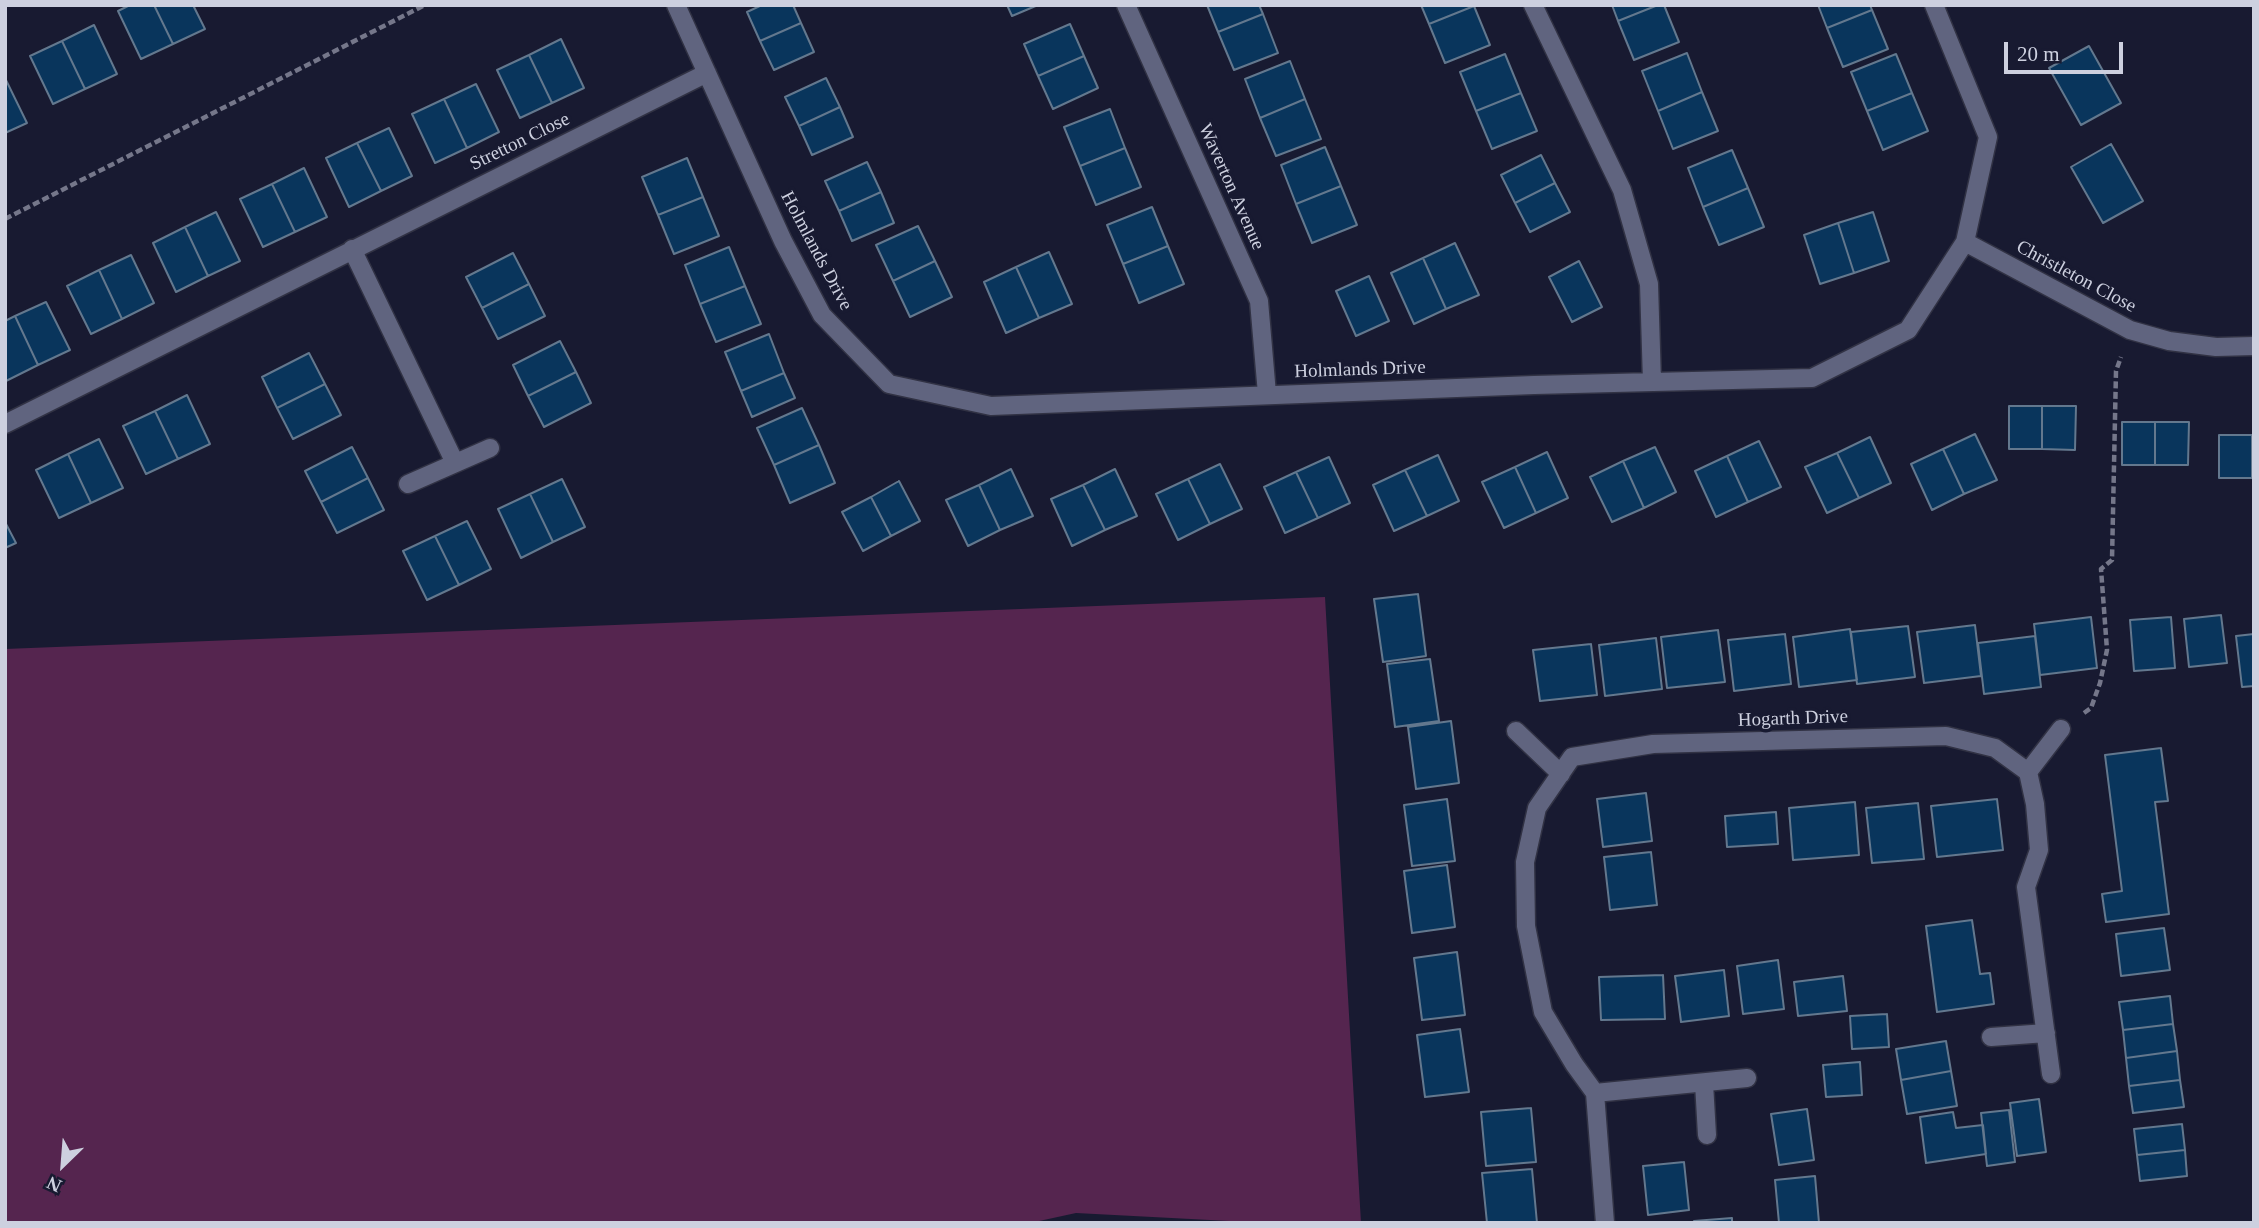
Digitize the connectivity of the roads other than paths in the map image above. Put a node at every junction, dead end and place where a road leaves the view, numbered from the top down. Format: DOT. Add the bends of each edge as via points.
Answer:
graph roads {
  1 [pos="676,5"];
  2 [pos="1126,5"];
  3 [pos="1533,5"];
  4 [pos="1934,5"];
  5 [pos="707,73"];
  6 [pos="1965,242"];
  7 [pos="352,249"];
  8 [pos="2254,346"];
  9 [pos="1652,382"];
  10 [pos="1267,394"];
  11 [pos="5,424"];
  12 [pos="491,448"];
  13 [pos="455,463"];
  14 [pos="408,484"];
  15 [pos="2061,729"];
  16 [pos="1516,731"];
  17 [pos="2028,772"];
  18 [pos="1561,774"];
  19 [pos="2046,1033"];
  20 [pos="1991,1037"];
  21 [pos="2051,1074"];
  22 [pos="1747,1079"];
  23 [pos="1704,1083"];
  24 [pos="1595,1093"];
  25 [pos="1707,1135"];
  26 [pos="1605,1223"];
  1 -- 5 [label="street, Holmlands Drive"];
  2 -- 10 [label="street, Waverton Avenue" via="1259,301"];
  3 -- 9 [label="street" via="1622,190 1649,284"];
  4 -- 6 [label="street, Holmlands Drive" via="1988,137"];
  5 -- 7 [label="street, Stretton Close"];
  5 -- 10 [label="street, Holmlands Drive" via="822,315 888,384 990,406"];
  6 -- 8 [label="street, Christleton Close" via="2130,330 2169,341"];
  6 -- 9 [label="street, Holmlands Drive" via="1908,330 1812,377"];
  7 -- 11 [label="street, Stretton Close"];
  7 -- 13 [label="street"];
  9 -- 10 [label="street, Holmlands Drive"];
  12 -- 13 [label="street"];
  13 -- 14 [label="street"];
  15 -- 17 [label="street"];
  16 -- 18 [label="street"];
  17 -- 18 [label="street, Hogarth Drive" via="1995,748 1946,736 1653,744 1572,757"];
  17 -- 19 [label="street" via="2039,850 2026,887"];
  18 -- 24 [label="street, Hogarth Drive" via="1537,808 1525,862 1526,926 1543,1012"];
  19 -- 20 [label="street"];
  19 -- 21 [label="street"];
  22 -- 23 [label="street"];
  23 -- 24 [label="street"];
  23 -- 25 [label="street"];
  24 -- 26 [label="street"];
}
